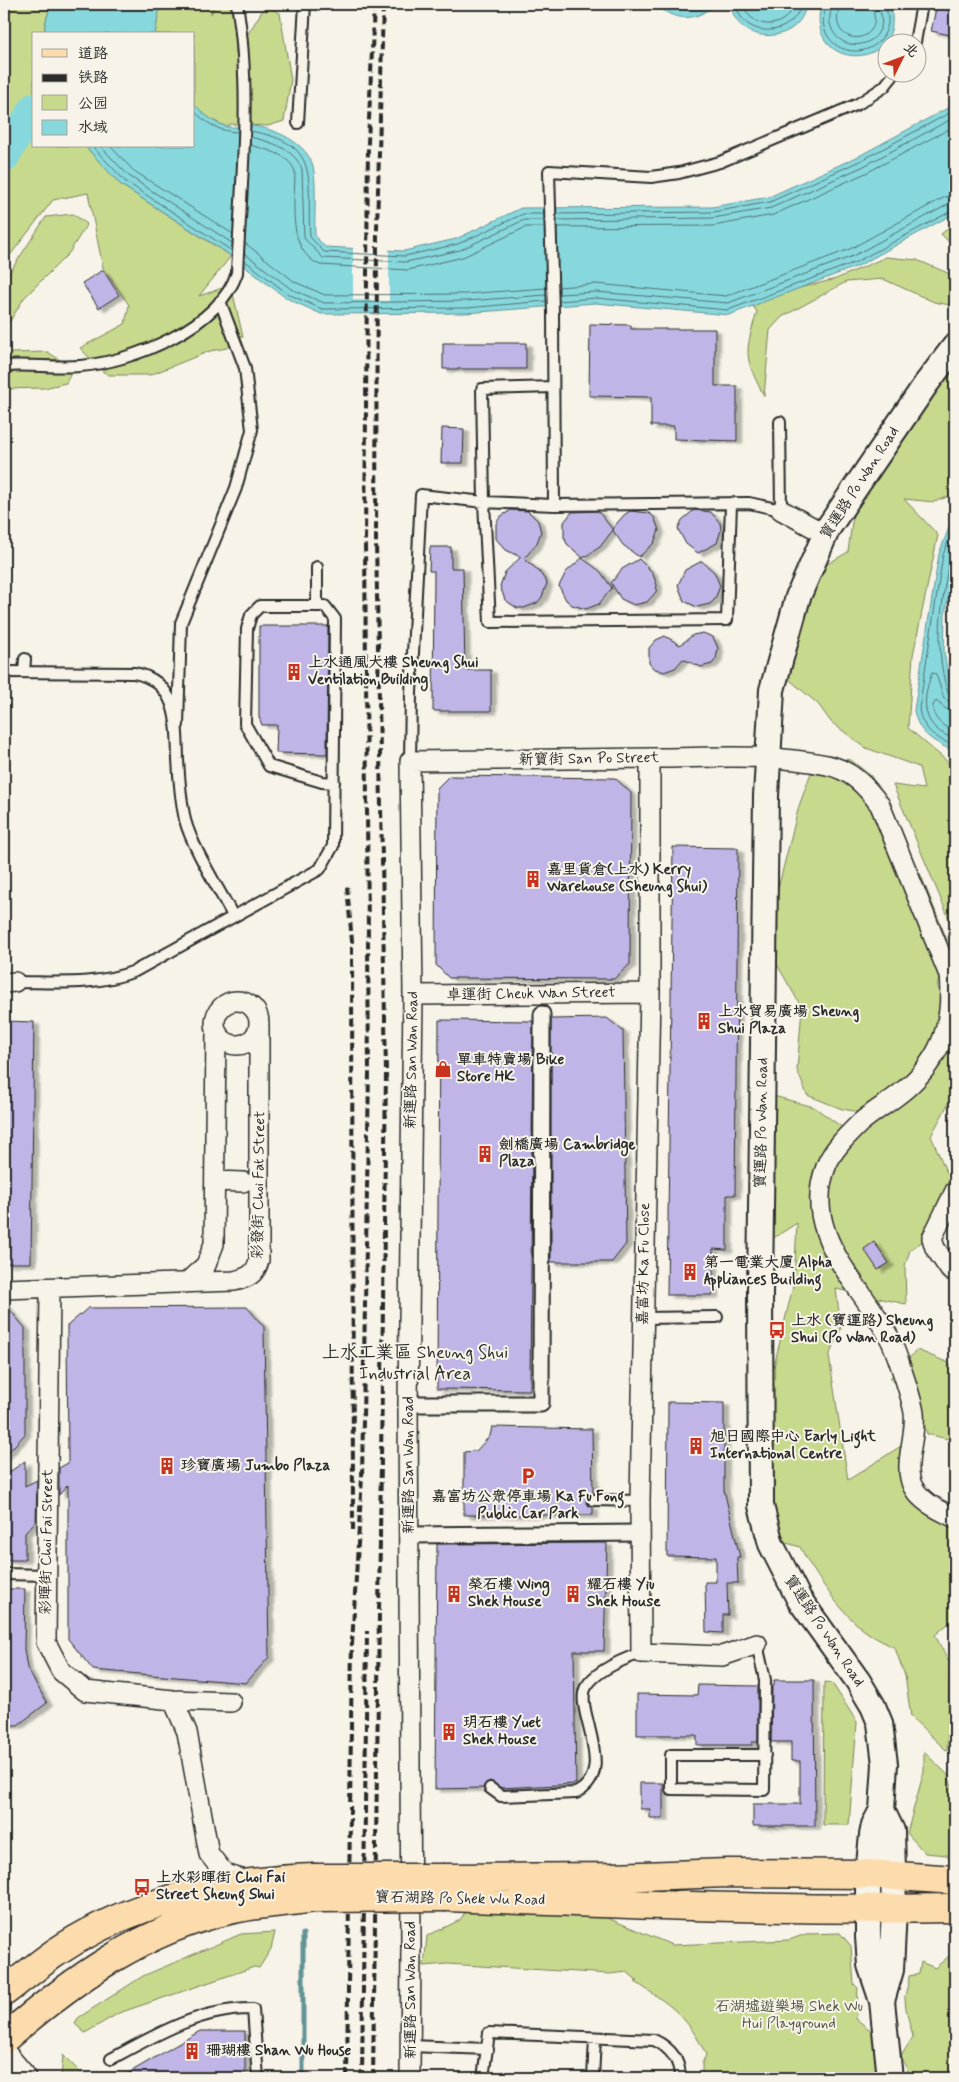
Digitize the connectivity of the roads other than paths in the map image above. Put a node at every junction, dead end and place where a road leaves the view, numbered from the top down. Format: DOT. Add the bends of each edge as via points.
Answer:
graph roads {
  1 [pos="237,4"];
  2 [pos="305,4"];
  3 [pos="922,4"];
  4 [pos="917,32"];
  5 [pos="888,82"];
  6 [pos="298,123"];
  7 [pos="220,301"];
  8 [pos="955,346"];
  9 [pos="955,361"];
  10 [pos="4,366"];
  11 [pos="553,387"];
  12 [pos="910,407"];
  13 [pos="780,422"];
  14 [pos="484,502"];
  15 [pos="731,504"];
  16 [pos="554,505"];
  17 [pos="781,510"];
  18 [pos="825,534"];
  19 [pos="317,566"];
  20 [pos="318,606"];
  21 [pos="26,659"];
  22 [pos="4,672"];
  23 [pos="24,672"];
  24 [pos="178,725"];
  25 [pos="650,758"];
  26 [pos="768,759"];
  27 [pos="410,761"];
  28 [pos="334,782"];
  29 [pos="233,916"];
  30 [pos="952,974"];
  31 [pos="10,983"];
  32 [pos="650,993"];
  33 [pos="413,996"];
  34 [pos="542,1014"];
  35 [pos="259,1026"];
  36 [pos="216,1032"];
  37 [pos="215,1181"];
  38 [pos="243,1182"];
  39 [pos="955,1191"];
  40 [pos="950,1270"];
  41 [pos="186,1283"];
  42 [pos="4,1289"];
  43 [pos="50,1289"];
  44 [pos="716,1317"];
  45 [pos="643,1318"];
  46 [pos="408,1404"];
  47 [pos="593,1500"];
  48 [pos="640,1501"];
  49 [pos="955,1518"];
  50 [pos="640,1533"];
  51 [pos="409,1534"];
  52 [pos="4,1574"];
  53 [pos="47,1575"];
  54 [pos="758,1644"];
  55 [pos="642,1653"];
  56 [pos="173,1700"];
  57 [pos="231,1702"];
  58 [pos="764,1755"];
  59 [pos="490,1788"];
  60 [pos="880,1875"];
  61 [pos="955,1880"];
  62 [pos="250,1882"];
  63 [pos="445,1887"];
  64 [pos="315,1888"];
  65 [pos="955,1908"];
  66 [pos="868,1910"];
  67 [pos="894,1910"];
  68 [pos="4,1992"];
  69 [pos="882,2001"];
  70 [pos="595,2038"];
  71 [pos="4,2039"];
  72 [pos="410,2046"];
  73 [pos="488,2049"];
  74 [pos="4,2057"];
  75 [pos="111,2059"];
  76 [pos="22,2078"];
  77 [pos="258,2078"];
  78 [pos="410,2078"];
  79 [pos="483,2078"];
  80 [pos="592,2078"];
  81 [pos="680,2078"];
  82 [pos="890,2078"];
  1 -- 7 [label="lane" via="242,30 244,114 237,273"];
  2 -- 6 [label="lane"];
  3 -- 4 [label="lane"];
  5 -- 11 [label="lane" via="858,104 720,162 680,173 651,176 549,171"];
  7 -- 10 [label="lane" via="191,328 115,362 80,366"];
  7 -- 24 [label="lane" via="245,368 252,430 236,488 181,623"];
  8 -- 12 [label="street, 寶運路 Po Wan Road"];
  9 -- 12 [label="street, 寶運路 Po Wan Road"];
  11 -- 14 [label="lane" via="482,389"];
  11 -- 16 [label="lane"];
  12 -- 18 [label="street, 寶運路 Po Wan Road"];
  13 -- 17 [label="lane"];
  14 -- 15 [label="lane" via="490,622 727,620"];
  14 -- 16 [label="lane"];
  14 -- 27 [label="lane" via="421,495"];
  15 -- 16 [label="lane"];
  15 -- 17 [label="lane"];
  17 -- 18 [label="street"];
  18 -- 26 [label="street, 寶運路 Po Wan Road" via="798,597 772,690"];
  19 -- 20 [label="lane"];
  20 -- 28 [label="lane" via="325,606 335,619"];
  20 -- 28 [label="lane" via="260,606 251,615 247,629 245,724 269,766 322,782"];
  21 -- 23 [label="lane"];
  22 -- 23 [label="lane"];
  23 -- 24 [label="lane" via="144,675 164,690"];
  24 -- 29 [label="lane" via="178,760 185,820"];
  25 -- 26 [label="street, 新寶街 San Po Street"];
  25 -- 27 [label="street, 新寶街 San Po Street"];
  25 -- 32 [label="street, 嘉富坊 Ka Fu Close"];
  26 -- 30 [label="street, 新寶街 San Po Street" via="828,765 852,774 869,790 889,823"];
  26 -- 60 [label="street, 寶運路 Po Wan Road" via="760,1292 762,1506 771,1544 799,1599 874,1706 884,1744 885,1764 882,1810 874,1825"];
  27 -- 33 [label="street, 新運路 San Wan Road"];
  28 -- 29 [label="lane" via="334,846 320,869"];
  29 -- 31 [label="lane" via="117,978"];
  30 -- 49 [label="street, 新寶街 San Po Street" via="952,1001 946,1031 930,1062 910,1085 877,1108 844,1138 828,1163 820,1189 827,1238 891,1341 914,1413 910,1479 923,1500"];
  32 -- 33 [label="street, 卓運街 Cheuk Wan Street"];
  32 -- 45 [label="street, 嘉富坊 Ka Fu Close"];
  33 -- 46 [label="street, 新運路 San Wan Road"];
  34 -- 46 [label="street" via="541,1404"];
  35 -- 36 [label="street" via="253,1039 240,1046 225,1042"];
  35 -- 36 [label="street, 彩發街 Choi Fat Street" via="256,1012 238,1000 224,1004 218,1010"];
  35 -- 41 [label="street, 彩發街 Choi Fat Street" via="257,1268 246,1279"];
  36 -- 37 [label="street, 彩發街 Choi Fat Street"];
  37 -- 38 [label="street"];
  37 -- 41 [label="street, 彩發街 Choi Fat Street" via="215,1233 211,1255 206,1265"];
  39 -- 40 [label="street" via="932,1238"];
  41 -- 43 [label="street, 彩發街 Choi Fat Street"];
  42 -- 43 [label="street, 彩發街 Choi Fat Street"];
  43 -- 53 [label="street, 彩暉街 Choi Fai Street"];
  44 -- 45 [label="lane"];
  45 -- 48 [label="street, 嘉富坊 Ka Fu Close"];
  46 -- 51 [label="street, 新運路 San Wan Road"];
  47 -- 48 [label="lane"];
  48 -- 50 [label="street, 嘉富坊 Ka Fu Close"];
  50 -- 51 [label="street"];
  50 -- 55 [label="street, 嘉富坊 Ka Fu Close"];
  51 -- 72 [label="street, 新運路 San Wan Road"];
  52 -- 53 [label="lane"];
  53 -- 56 [label="street, 彩暉街 Choi Fai Street" via="46,1642 62,1671 85,1691"];
  54 -- 55 [label="street" via="722,1656"];
  54 -- 58 [label="lane" via="765,1680"];
  55 -- 59 [label="lane" via="622,1660 586,1687 583,1697 594,1745 590,1783 576,1793 501,1796"];
  56 -- 57 [label="street, 彩暉街 Choi Fai Street"];
  56 -- 62 [label="street" via="187,1732 209,1854 225,1874"];
  58 -- 58 [label="lane" via="764,1790 671,1789 671,1755"];
  60 -- 61 [label="main road, 寶石湖路 Po Shek Wu Road"];
  60 -- 63 [label="main road, 寶石湖路 Po Shek Wu Road" via="728,1873"];
  60 -- 66 [label="street, 寶運路 Po Wan Road"];
  60 -- 67 [label="street, 寶運路 Po Wan Road"];
  62 -- 64 [label="main road, 寶石湖路 Po Shek Wu Road"];
  62 -- 68 [label="main road, 寶石湖路 Po Shek Wu Road" via="184,1895 136,1911 56,1953"];
  63 -- 64 [label="main road, 寶石湖路 Po Shek Wu Road, bridge"];
  63 -- 66 [label="main road, 寶石湖路 Po Shek Wu Road" via="652,1905"];
  64 -- 71 [label="main road, 寶石湖路 Po Shek Wu Road" via="166,1928 116,1955 57,1995"];
  65 -- 67 [label="main road, 寶石湖路 Po Shek Wu Road"];
  66 -- 67 [label="main road, 寶石湖路 Po Shek Wu Road"];
  66 -- 69 [label="street, 寶運路 Po Wan Road" via="870,1965"];
  67 -- 69 [label="street, 寶運路 Po Wan Road" via="891,1970"];
  69 -- 82 [label="street, 寶運路 Po Wan Road"];
  70 -- 73 [label="lane" via="489,2033"];
  70 -- 80 [label="lane"];
  70 -- 81 [label="lane" via="654,2040 664,2045 680,2063"];
  72 -- 73 [label="lane"];
  72 -- 78 [label="street, 新運路 San Wan Road"];
  73 -- 79 [label="lane"];
  74 -- 76 [label="main road"];
  75 -- 77 [label="lane" via="190,2021 239,2009 253,2009"];
}
